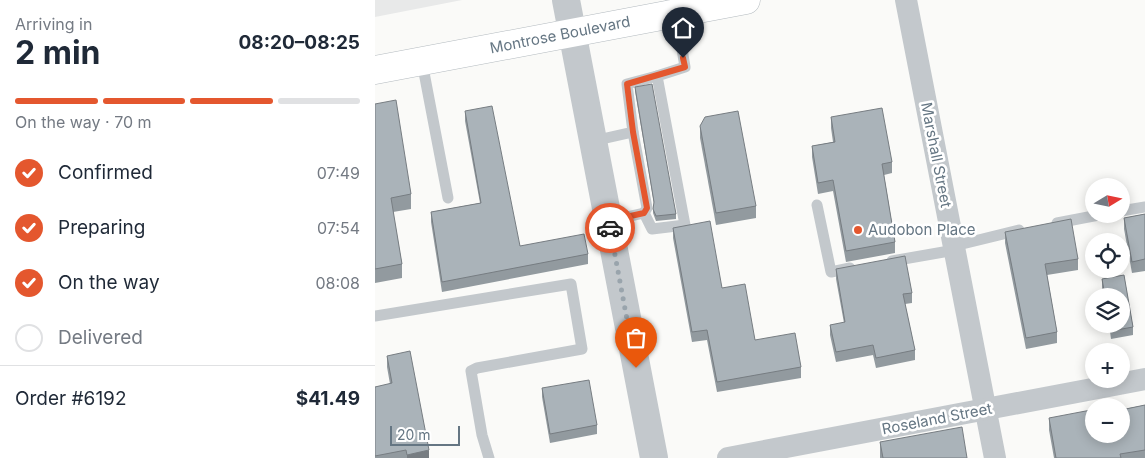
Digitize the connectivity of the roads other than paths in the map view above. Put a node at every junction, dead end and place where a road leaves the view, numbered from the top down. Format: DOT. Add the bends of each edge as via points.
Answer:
graph roads {
  1 [pos="566,0"];
  2 [pos="906,0"];
  3 [pos="733,1"];
  4 [pos="673,7"];
  5 [pos="572,32"];
  6 [pos="422,62"];
  7 [pos="375,70"];
  8 [pos="657,76"];
  9 [pos="633,132"];
  10 [pos="593,141"];
  11 [pos="448,198"];
  12 [pos="817,205"];
  13 [pos="1145,207"];
  14 [pos="1130,210"];
  15 [pos="644,213"];
  16 [pos="1085,218"];
  17 [pos="608,221"];
  18 [pos="1046,225"];
  19 [pos="1028,228"];
  20 [pos="954,248"];
  21 [pos="878,263"];
  22 [pos="859,267"];
  23 [pos="375,316"];
  24 [pos="1145,380"];
  25 [pos="985,410"];
  26 [pos="489,458"];
  27 [pos="653,458"];
  28 [pos="728,458"];
  29 [pos="995,458"];
  1 -- 5 [label="street"];
  2 -- 20 [label="street, Marshall Street"];
  3 -- 4 [label="main road, Montrose Boulevard"];
  4 -- 5 [label="main road, Montrose Boulevard"];
  4 -- 8 [label="lane" via="685,67"];
  5 -- 6 [label="main road, Montrose Boulevard"];
  5 -- 10 [label="street"];
  6 -- 7 [label="main road, Montrose Boulevard"];
  6 -- 11 [label="lane"];
  8 -- 9 [label="lane" via="627,84"];
  8 -- 15 [label="lane" via="685,225 652,229"];
  9 -- 10 [label="lane"];
  9 -- 15 [label="lane" via="647,208"];
  10 -- 17 [label="street"];
  12 -- 22 [label="lane" via="831,272"];
  13 -- 14 [label="lane"];
  15 -- 17 [label="lane"];
  16 -- 18 [label="lane"];
  17 -- 27 [label="street"];
  19 -- 20 [label="lane"];
  20 -- 21 [label="lane"];
  20 -- 25 [label="street, Marshall Street"];
  23 -- 26 [label="lane" via="571,284 582,349 471,371"];
  24 -- 25 [label="street, Roseland Street"];
  25 -- 28 [label="street, Roseland Street"];
  25 -- 29 [label="street, Marshall Street"];
}
